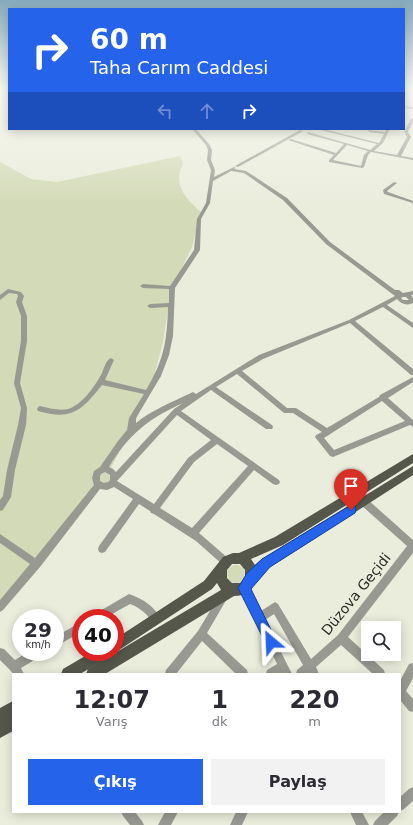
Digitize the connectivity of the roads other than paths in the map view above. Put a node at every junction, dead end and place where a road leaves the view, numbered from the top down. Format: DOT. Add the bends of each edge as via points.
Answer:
graph roads {
  1 [pos="408,126"];
  2 [pos="195,130"];
  3 [pos="300,130"];
  4 [pos="323,130"];
  5 [pos="310,131"];
  6 [pos="369,131"];
  7 [pos="387,131"];
  8 [pos="290,140"];
  9 [pos="346,144"];
  10 [pos="380,144"];
  11 [pos="370,151"];
  12 [pos="336,154"];
  13 [pos="398,157"];
  14 [pos="413,159"];
  15 [pos="237,168"];
  16 [pos="246,168"];
  17 [pos="212,180"];
  18 [pos="395,183"];
  19 [pos="413,202"];
  20 [pos="143,286"];
  21 [pos="172,288"];
  22 [pos="3,293"];
  23 [pos="400,295"];
  24 [pos="0,298"];
  25 [pos="411,300"];
  26 [pos="171,305"];
  27 [pos="150,306"];
  28 [pos="384,306"];
  29 [pos="351,321"];
  30 [pos="413,326"];
  31 [pos="112,360"];
  32 [pos="238,371"];
  33 [pos="413,373"];
  34 [pos="413,379"];
  35 [pos="101,382"];
  36 [pos="211,387"];
  37 [pos="148,393"];
  38 [pos="382,397"];
  39 [pos="40,409"];
  40 [pos="176,411"];
  41 [pos="412,423"];
  42 [pos="269,427"];
  43 [pos="131,431"];
  44 [pos="326,431"];
  45 [pos="217,440"];
  46 [pos="413,458"];
  47 [pos="254,466"];
  48 [pos="413,470"];
  49 [pos="102,471"];
  50 [pos="114,480"];
  51 [pos="276,482"];
  52 [pos="99,485"];
  53 [pos="138,499"];
  54 [pos="364,502"];
  55 [pos="0,507"];
  56 [pos="154,510"];
  57 [pos="192,534"];
  58 [pos="0,538"];
  59 [pos="413,546"];
  60 [pos="102,549"];
  61 [pos="239,559"];
  62 [pos="36,564"];
  63 [pos="223,566"];
  64 [pos="251,578"];
  65 [pos="234,590"];
  66 [pos="0,607"];
  67 [pos="112,609"];
  68 [pos="259,618"];
  69 [pos="156,620"];
  70 [pos="201,634"];
  71 [pos="340,638"];
  72 [pos="124,640"];
  73 [pos="0,653"];
  74 [pos="28,661"];
  75 [pos="89,661"];
  76 [pos="413,668"];
  77 [pos="17,670"];
  78 [pos="285,670"];
  79 [pos="312,670"];
  80 [pos="70,673"];
  81 [pos="94,673"];
  82 [pos="171,673"];
  83 [pos="242,673"];
  84 [pos="274,673"];
  85 [pos="379,673"];
  86 [pos="401,690"];
  87 [pos="401,693"];
  88 [pos="413,707"];
  89 [pos="12,709"];
  90 [pos="0,716"];
  91 [pos="12,724"];
  92 [pos="0,731"];
  93 [pos="413,793"];
  94 [pos="401,804"];
  95 [pos="128,813"];
  96 [pos="171,813"];
  97 [pos="242,813"];
  98 [pos="357,813"];
  99 [pos="389,814"];
  100 [pos="138,825"];
  101 [pos="164,825"];
  102 [pos="236,825"];
  103 [pos="363,825"];
  104 [pos="379,825"];
  1 -- 13 [label="street" via="406,132 409,137"];
  2 -- 17 [label="street" via="210,150"];
  3 -- 5 [label="street"];
  3 -- 15 [label="street"];
  4 -- 10 [label="street"];
  5 -- 8 [label="street"];
  5 -- 9 [label="street"];
  6 -- 7 [label="street"];
  7 -- 10 [label="street"];
  8 -- 12 [label="street"];
  8 -- 16 [label="street" via="247,164"];
  9 -- 11 [label="street"];
  9 -- 12 [label="street"];
  10 -- 11 [label="street"];
  11 -- 12 [label="street" via="361,168 331,161"];
  11 -- 13 [label="street"];
  13 -- 14 [label="street"];
  15 -- 16 [label="street"];
  15 -- 17 [label="street"];
  15 -- 23 [label="street" via="287,200 328,243"];
  16 -- 23 [label="street" via="291,200 332,241"];
  17 -- 21 [label="street" via="208,203 199,219 197,250"];
  18 -- 19 [label="street" via="385,192"];
  20 -- 21 [label="street"];
  21 -- 26 [label="street"];
  22 -- 24 [label="street"];
  22 -- 55 [label="street" via="8,291 20,294 20,308 24,316 24,341 17,384 24,408 7,497"];
  23 -- 25 [label="street" via="408,296"];
  23 -- 28 [label="street"];
  25 -- 28 [label="street"];
  26 -- 27 [label="street"];
  26 -- 37 [label="street" via="170,336 166,356"];
  28 -- 29 [label="street"];
  28 -- 30 [label="street"];
  29 -- 32 [label="street" via="261,357"];
  29 -- 33 [label="street"];
  31 -- 35 [label="street"];
  32 -- 36 [label="street"];
  32 -- 44 [label="street" via="286,411 294,410"];
  34 -- 38 [label="street"];
  35 -- 37 [label="street"];
  35 -- 39 [label="street" via="83,404 73,410 60,414"];
  36 -- 40 [label="street"];
  36 -- 42 [label="street"];
  36 -- 43 [label="street" via="158,411 137,424"];
  37 -- 43 [label="street" via="133,418"];
  38 -- 41 [label="street"];
  38 -- 44 [label="street"];
  40 -- 45 [label="street"];
  40 -- 50 [label="street"];
  41 -- 44 [label="street" via="333,454 319,437"];
  43 -- 49 [label="street" via="117,446"];
  45 -- 47 [label="street"];
  45 -- 56 [label="street" via="191,460"];
  46 -- 61 [label="main road" via="280,541"];
  47 -- 51 [label="street"];
  47 -- 57 [label="street"];
  48 -- 54 [label="main road"];
  49 -- 50 [label="street" via="111,471"];
  49 -- 52 [label="street" via="96,478"];
  50 -- 52 [label="street" via="106,486"];
  50 -- 53 [label="street"];
  52 -- 62 [label="street"];
  53 -- 56 [label="street"];
  53 -- 60 [label="street"];
  54 -- 59 [label="street"];
  54 -- 64 [label="main road" via="266,563"];
  56 -- 57 [label="street"];
  57 -- 63 [label="street"];
  58 -- 62 [label="street"];
  59 -- 71 [label="street, Düzova Geçidi"];
  61 -- 63 [label="main road" via="231,559"];
  61 -- 64 [label="main road" via="249,566"];
  62 -- 66 [label="street"];
  63 -- 65 [label="main road" via="222,582"];
  63 -- 69 [label="main road" via="208,585"];
  64 -- 65 [label="main road"];
  65 -- 68 [label="street"];
  65 -- 70 [label="street"];
  65 -- 81 [label="main road"];
  67 -- 69 [label="street" via="129,599 140,602 150,610"];
  68 -- 78 [label="street"];
  68 -- 79 [label="street" via="276,608"];
  69 -- 72 [label="main road"];
  70 -- 82 [label="street"];
  70 -- 83 [label="street"];
  71 -- 79 [label="street, Düzova Geçidi"];
  71 -- 85 [label="street"];
  73 -- 77 [label="street"];
  74 -- 77 [label="street"];
  75 -- 80 [label="main road"];
  76 -- 86 [label="street"];
  78 -- 84 [label="street"];
  87 -- 88 [label="street"];
  89 -- 90 [label="main road"];
  91 -- 92 [label="main road"];
  93 -- 94 [label="street"];
  95 -- 100 [label="street"];
  96 -- 101 [label="street"];
  97 -- 102 [label="street"];
  98 -- 103 [label="street"];
  99 -- 104 [label="street"];
}
